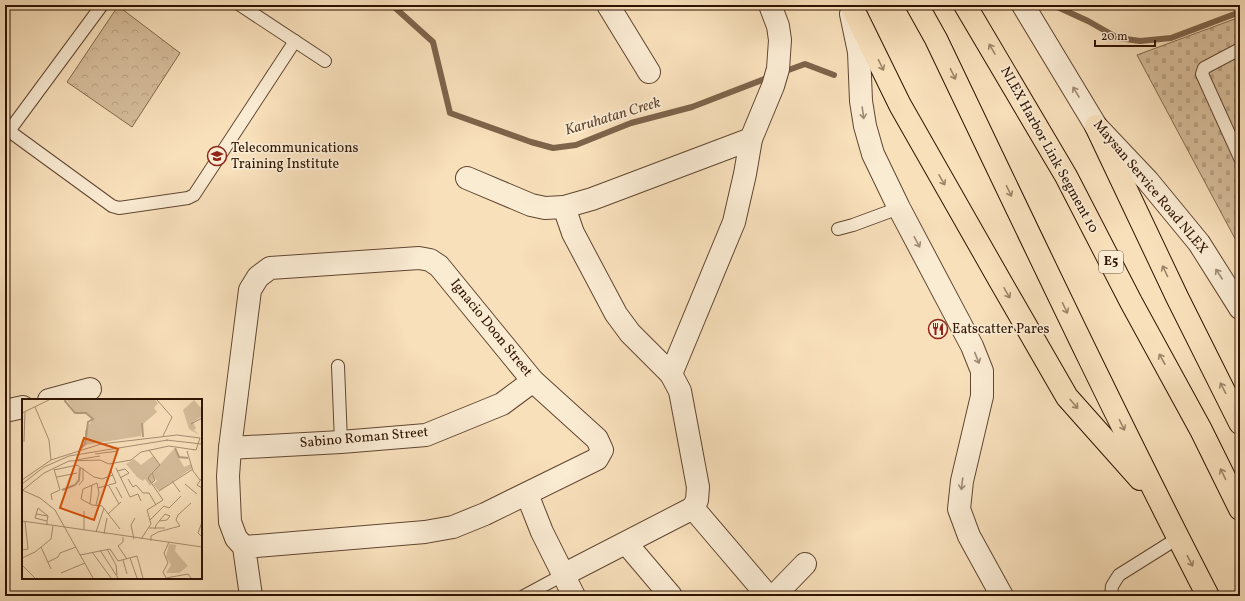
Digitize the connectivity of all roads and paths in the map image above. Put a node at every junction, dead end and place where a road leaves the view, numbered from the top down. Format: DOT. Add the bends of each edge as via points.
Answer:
graph roads {
  1 [pos="102,5"];
  2 [pos="240,5"];
  3 [pos="608,5"];
  4 [pos="770,5"];
  5 [pos="850,5"];
  6 [pos="917,5"];
  7 [pos="1023,5"];
  8 [pos="970,12"];
  9 [pos="295,41"];
  10 [pos="1240,49"];
  11 [pos="325,61"];
  12 [pos="649,72"];
  13 [pos="1096,126"];
  14 [pos="7,130"];
  15 [pos="751,139"];
  16 [pos="1240,158"];
  17 [pos="467,178"];
  18 [pos="564,207"];
  19 [pos="899,208"];
  20 [pos="838,229"];
  21 [pos="1240,308"];
  22 [pos="338,366"];
  23 [pos="671,374"];
  24 [pos="534,381"];
  25 [pos="79,394"];
  26 [pos="54,399"];
  27 [pos="22,407"];
  28 [pos="5,412"];
  29 [pos="1240,423"];
  30 [pos="342,442"];
  31 [pos="230,448"];
  32 [pos="527,494"];
  33 [pos="1159,501"];
  34 [pos="693,508"];
  35 [pos="1240,509"];
  36 [pos="1178,538"];
  37 [pos="626,543"];
  38 [pos="244,547"];
  39 [pos="805,564"];
  40 [pos="563,575"];
  41 [pos="251,596"];
  42 [pos="524,596"];
  43 [pos="574,596"];
  44 [pos="671,596"];
  45 [pos="768,596"];
  46 [pos="774,596"];
  47 [pos="1002,596"];
  48 [pos="1112,596"];
  49 [pos="1208,596"];
  1 -- 14 [label="lane"];
  2 -- 9 [label="lane"];
  3 -- 12 [label="street"];
  4 -- 15 [label="street" via="780,40 775,77"];
  5 -- 19 [label="street, one-way" via="859,52 865,126 873,154"];
  5 -- 33 [label="highway, one-way" via="900,105 1067,397"];
  6 -- 33 [label="highway, one-way" via="936,39"];
  13 -- 7 [label="street, Maysan Service Road NLEX, one-way"];
  35 -- 8 [label="highway, NLEX Harbor Link Segment 10 / E5, one-way" via="1201,430 1066,176"];
  9 -- 11 [label="lane"];
  9 -- 14 [label="lane" via="194,195 188,198 119,208 112,206"];
  10 -- 16 [label="lane" via="1204,68 1202,74"];
  21 -- 13 [label="street, Maysan Service Road NLEX, one-way" via="1198,243 1148,181"];
  29 -- 13 [label="highway, one-way"];
  15 -- 18 [label="street"];
  15 -- 23 [label="street" via="734,222"];
  17 -- 18 [label="street" via="531,205 545,208"];
  18 -- 23 [label="street" via="573,233 616,314 630,333"];
  19 -- 20 [label="lane"];
  19 -- 47 [label="street, one-way" via="972,346 982,371 982,396 962,481 960,509 969,536"];
  22 -- 30 [label="lane"];
  23 -- 34 [label="street" via="680,391 698,487 697,500"];
  24 -- 30 [label="street, Sabino Roman Street" via="502,404 426,435"];
  24 -- 31 [label="street, Ignacio Doon Street" via="440,266 430,260 419,258 270,268 258,277 250,290"];
  24 -- 32 [label="street, Ignacio Doon Street" via="597,439 602,450 596,460"];
  25 -- 26 [label="street"];
  27 -- 28 [label="street"];
  30 -- 31 [label="street, Sabino Roman Street"];
  31 -- 38 [label="street, Ignacio Doon Street" via="230,522 236,538"];
  32 -- 38 [label="street, Ignacio Doon Street" via="452,527 424,532"];
  32 -- 40 [label="street"];
  33 -- 36 [label="highway"];
  34 -- 37 [label="street"];
  34 -- 45 [label="street"];
  36 -- 48 [label="lane" via="1119,575 1112,586"];
  36 -- 49 [label="highway, one-way"];
  37 -- 40 [label="street"];
  37 -- 44 [label="street"];
  38 -- 41 [label="street, Ignacio Doon Street"];
  39 -- 46 [label="street"];
  40 -- 42 [label="lane"];
  40 -- 43 [label="street"];
}
